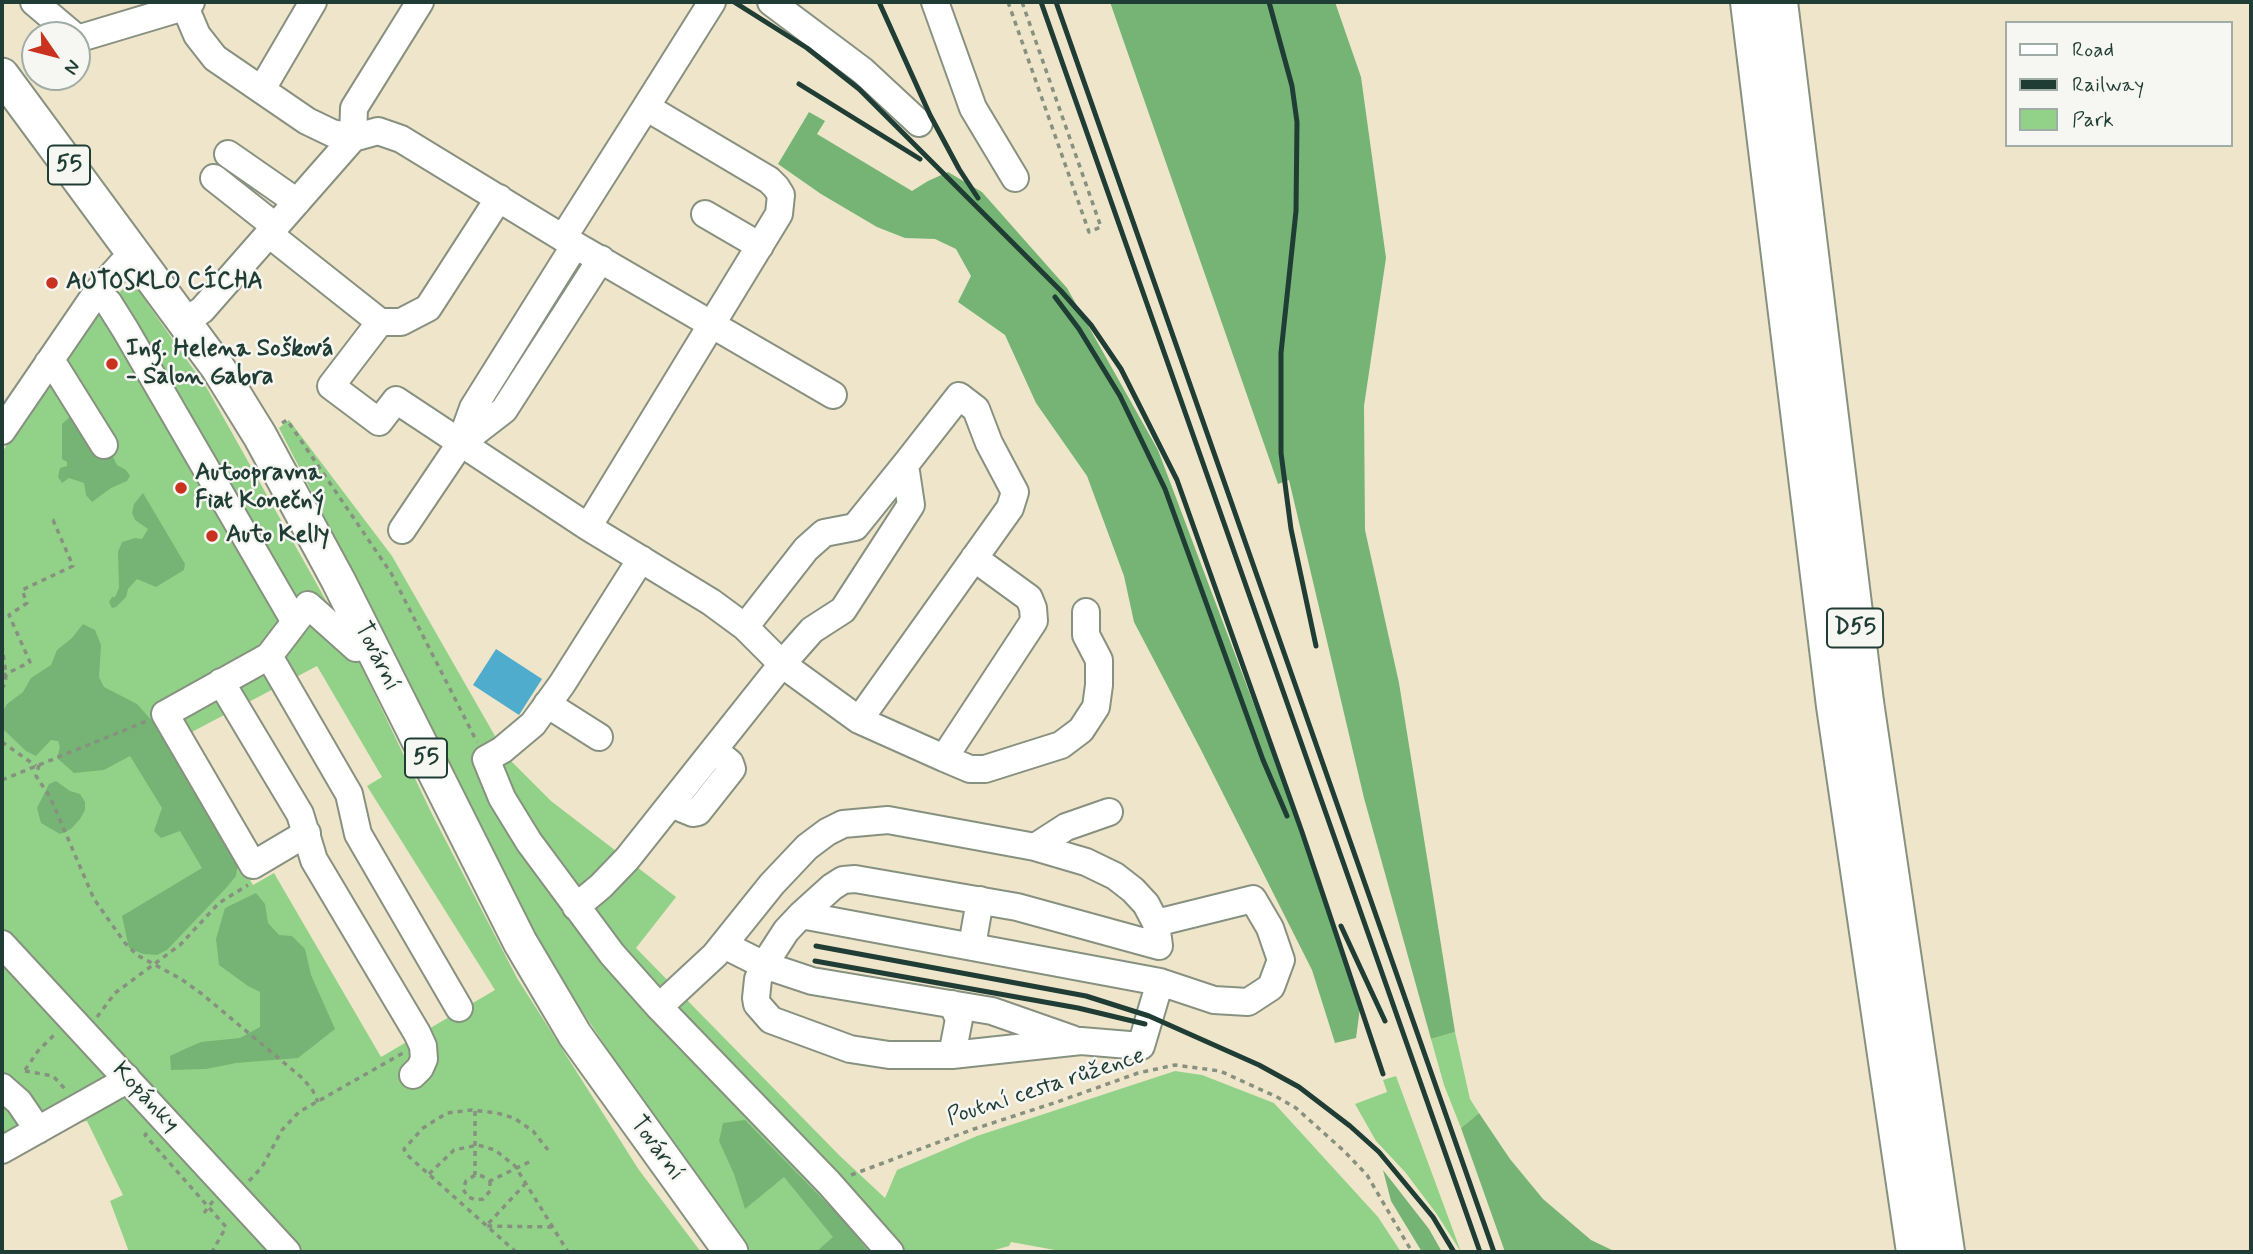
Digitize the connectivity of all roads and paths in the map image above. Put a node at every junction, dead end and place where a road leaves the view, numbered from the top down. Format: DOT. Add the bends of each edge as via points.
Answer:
graph roads {
  1 [pos="34,2"];
  2 [pos="313,2"];
  3 [pos="420,2"];
  4 [pos="712,2"];
  5 [pos="771,2"];
  6 [pos="935,2"];
  7 [pos="1008,2"];
  8 [pos="1021,2"];
  9 [pos="1750,2"];
  10 [pos="1778,2"];
  11 [pos="186,3"];
  12 [pos="56,21"];
  13 [pos="91,34"];
  14 [pos="2,75"];
  15 [pos="261,89"];
  16 [pos="1058,105"];
  17 [pos="646,107"];
  18 [pos="1046,110"];
  19 [pos="919,123"];
  20 [pos="352,138"];
  21 [pos="228,154"];
  22 [pos="214,178"];
  23 [pos="1015,178"];
  24 [pos="499,198"];
  25 [pos="297,202"];
  26 [pos="705,214"];
  27 [pos="273,230"];
  28 [pos="569,242"];
  29 [pos="760,246"];
  30 [pos="136,254"];
  31 [pos="601,259"];
  32 [pos="97,292"];
  33 [pos="185,321"];
  34 [pos="380,322"];
  35 [pos="712,326"];
  36 [pos="48,363"];
  37 [pos="833,395"];
  38 [pos="281,423"];
  39 [pos="2,431"];
  40 [pos="460,444"];
  41 [pos="104,445"];
  42 [pos="905,465"];
  43 [pos="50,520"];
  44 [pos="588,527"];
  45 [pos="402,530"];
  46 [pos="974,558"];
  47 [pos="641,559"];
  48 [pos="338,580"];
  49 [pos="1086,612"];
  50 [pos="295,622"];
  51 [pos="745,627"];
  52 [pos="2,645"];
  53 [pos="269,656"];
  54 [pos="782,664"];
  55 [pos="4,676"];
  56 [pos="220,682"];
  57 [pos="2,688"];
  58 [pos="547,704"];
  59 [pos="165,714"];
  60 [pos="859,720"];
  61 [pos="599,737"];
  62 [pos="2,742"];
  63 [pos="944,758"];
  64 [pos="486,759"];
  65 [pos="38,765"];
  66 [pos="2,780"];
  67 [pos="1109,812"];
  68 [pos="307,833"];
  69 [pos="1035,847"];
  70 [pos="255,881"];
  71 [pos="979,900"];
  72 [pos="576,907"];
  73 [pos="801,915"];
  74 [pos="1156,923"];
  75 [pos="1135,939"];
  76 [pos="2,944"];
  77 [pos="724,945"];
  78 [pos="972,946"];
  79 [pos="155,965"];
  80 [pos="764,965"];
  81 [pos="1128,976"];
  82 [pos="1160,982"];
  83 [pos="953,1004"];
  84 [pos="659,1007"];
  85 [pos="459,1008"];
  86 [pos="94,1021"];
  87 [pos="63,1025"];
  88 [pos="1077,1041"];
  89 [pos="413,1047"];
  90 [pos="952,1055"];
  91 [pos="25,1070"];
  92 [pos="412,1075"];
  93 [pos="126,1077"];
  94 [pos="11,1083"];
  95 [pos="68,1091"];
  96 [pos="318,1102"];
  97 [pos="475,1111"];
  98 [pos="155,1126"];
  99 [pos="38,1130"];
  100 [pos="2,1150"];
  101 [pos="548,1150"];
  102 [pos="530,1161"];
  103 [pos="429,1174"];
  104 [pos="475,1175"];
  105 [pos="490,1181"];
  106 [pos="526,1183"];
  107 [pos="829,1183"];
  108 [pos="245,1185"];
  109 [pos="486,1226"];
  110 [pos="553,1227"];
  111 [pos="276,1249"];
  112 [pos="212,1252"];
  113 [pos="516,1252"];
  114 [pos="568,1252"];
  115 [pos="731,1252"];
  116 [pos="890,1252"];
  117 [pos="1412,1252"];
  118 [pos="1916,1252"];
  119 [pos="1945,1252"];
  1 -- 12 [label="street"];
  2 -- 15 [label="street"];
  3 -- 20 [label="street" via="355,108"];
  4 -- 17 [label="street"];
  5 -- 19 [label="street" via="863,71"];
  6 -- 23 [label="street" via="973,108"];
  7 -- 18 [label="path"];
  8 -- 16 [label="path"];
  9 -- 118 [label="highway, D55" via="1836,706"];
  10 -- 119 [label="highway, D55" via="1864,702"];
  11 -- 13 [label="street"];
  11 -- 15 [label="street" via="205,47"];
  14 -- 30 [label="main road, Tovární / 55"];
  15 -- 20 [label="street" via="307,121"];
  16 -- 18 [label="path"];
  16 -- 18 [label="path" via="1101,227 1089,232"];
  17 -- 28 [label="street"];
  17 -- 29 [label="street" via="776,187 781,195 779,214"];
  20 -- 24 [label="street" via="386,132"];
  20 -- 25 [label="street"];
  21 -- 25 [label="street"];
  22 -- 27 [label="street"];
  24 -- 28 [label="street"];
  24 -- 34 [label="street" via="428,308 401,322"];
  25 -- 27 [label="street"];
  26 -- 29 [label="street"];
  27 -- 33 [label="street" via="202,310"];
  27 -- 34 [label="street"];
  28 -- 31 [label="street"];
  28 -- 40 [label="street" via="472,408"];
  29 -- 35 [label="street"];
  30 -- 32 [label="street"];
  30 -- 33 [label="main road, Tovární / 55"];
  31 -- 35 [label="street"];
  31 -- 40 [label="street" via="505,410"];
  32 -- 36 [label="street"];
  32 -- 50 [label="street" via="125,329"];
  33 -- 48 [label="main road, Tovární / 55" via="260,436"];
  34 -- 40 [label="street" via="331,386 379,422 396,400"];
  35 -- 37 [label="street"];
  35 -- 44 [label="street"];
  36 -- 39 [label="street"];
  36 -- 41 [label="street" via="56,368"];
  38 -- 64 [label="path" via="287,420 391,573"];
  40 -- 44 [label="street"];
  40 -- 45 [label="street"];
  42 -- 46 [label="street" via="959,396 976,409 1015,492 1010,508"];
  42 -- 51 [label="street" via="855,527 824,533 806,549"];
  42 -- 54 [label="street" via="911,505 843,610 812,630"];
  43 -- 55 [label="path" via="73,566 22,590 27,603 9,615 30,662"];
  44 -- 47 [label="street"];
  46 -- 60 [label="street"];
  46 -- 63 [label="street" via="1028,598 1034,621"];
  47 -- 51 [label="street"];
  47 -- 58 [label="street"];
  48 -- 50 [label="street" via="356,648 308,605"];
  48 -- 115 [label="main road, Tovární / 55" via="520,942 575,1035"];
  49 -- 63 [label="street" via="1086,635 1099,660 1099,685 1096,707 1081,730 1061,745 985,769 970,769"];
  50 -- 53 [label="street"];
  51 -- 54 [label="street"];
  52 -- 55 [label="path"];
  53 -- 56 [label="street"];
  53 -- 85 [label="street" via="349,794 358,834"];
  54 -- 60 [label="street"];
  54 -- 72 [label="street" via="627,859"];
  55 -- 57 [label="path"];
  56 -- 59 [label="street"];
  56 -- 68 [label="street"];
  58 -- 61 [label="street"];
  58 -- 64 [label="street" via="533,724"];
  59 -- 65 [label="path"];
  59 -- 68 [label="street" via="253,865"];
  60 -- 63 [label="street"];
  62 -- 65 [label="path"];
  64 -- 72 [label="street" via="502,798"];
  65 -- 66 [label="path"];
  65 -- 79 [label="path" via="36,776 50,797 94,899 125,943"];
  67 -- 69 [label="street" via="1066,827"];
  68 -- 92 [label="street" via="314,860 418,1033 424,1059"];
  69 -- 74 [label="street" via="1115,876 1146,904"];
  69 -- 77 [label="street" via="888,820 843,824 789,864"];
  70 -- 79 [label="path" via="219,903"];
  71 -- 73 [label="street" via="843,880"];
  71 -- 75 [label="street"];
  71 -- 78 [label="street"];
  72 -- 84 [label="street"];
  73 -- 78 [label="street"];
  73 -- 80 [label="street"];
  74 -- 75 [label="street" via="1159,946"];
  74 -- 82 [label="street" via="1253,898 1281,960 1271,987 1248,1002 1214,1000"];
  75 -- 81 [label="street"];
  76 -- 93 [label="street, Kopánky"];
  77 -- 80 [label="street"];
  77 -- 84 [label="street"];
  78 -- 81 [label="street"];
  79 -- 86 [label="path" via="115,993"];
  79 -- 96 [label="path" via="202,994 282,1060 307,1083"];
  80 -- 83 [label="street" via="812,981"];
  80 -- 90 [label="street" via="757,1004 779,1024 850,1049 889,1055"];
  81 -- 82 [label="street"];
  82 -- 88 [label="street" via="1141,1046"];
  83 -- 88 [label="street" via="992,1011"];
  83 -- 90 [label="street" via="960,1019"];
  84 -- 107 [label="street"];
  87 -- 91 [label="path"];
  88 -- 90 [label="street"];
  89 -- 96 [label="path"];
  91 -- 94 [label="path"];
  91 -- 95 [label="path" via="54,1076"];
  93 -- 99 [label="street"];
  93 -- 111 [label="street, Kopánky"];
  94 -- 99 [label="street"];
  96 -- 108 [label="path" via="290,1121 262,1167"];
  97 -- 101 [label="path" via="514,1118 533,1131"];
  97 -- 103 [label="path" via="447,1113 423,1128 404,1149"];
  97 -- 104 [label="path"];
  98 -- 112 [label="path" via="145,1135 226,1227"];
  99 -- 100 [label="street"];
  102 -- 105 [label="path"];
  103 -- 106 [label="path" via="454,1150 478,1145 506,1157"];
  103 -- 109 [label="path"];
  104 -- 105 [label="path"];
  104 -- 105 [label="path" via="463,1189 468,1197 484,1199"];
  106 -- 109 [label="path"];
  106 -- 110 [label="path"];
  107 -- 116 [label="street"];
  107 -- 117 [label="path, Poutní cesta růžence" via="1138,1073 1175,1065 1220,1071 1296,1108 1367,1175"];
  109 -- 110 [label="path"];
  109 -- 113 [label="path"];
  110 -- 114 [label="path"];
}
